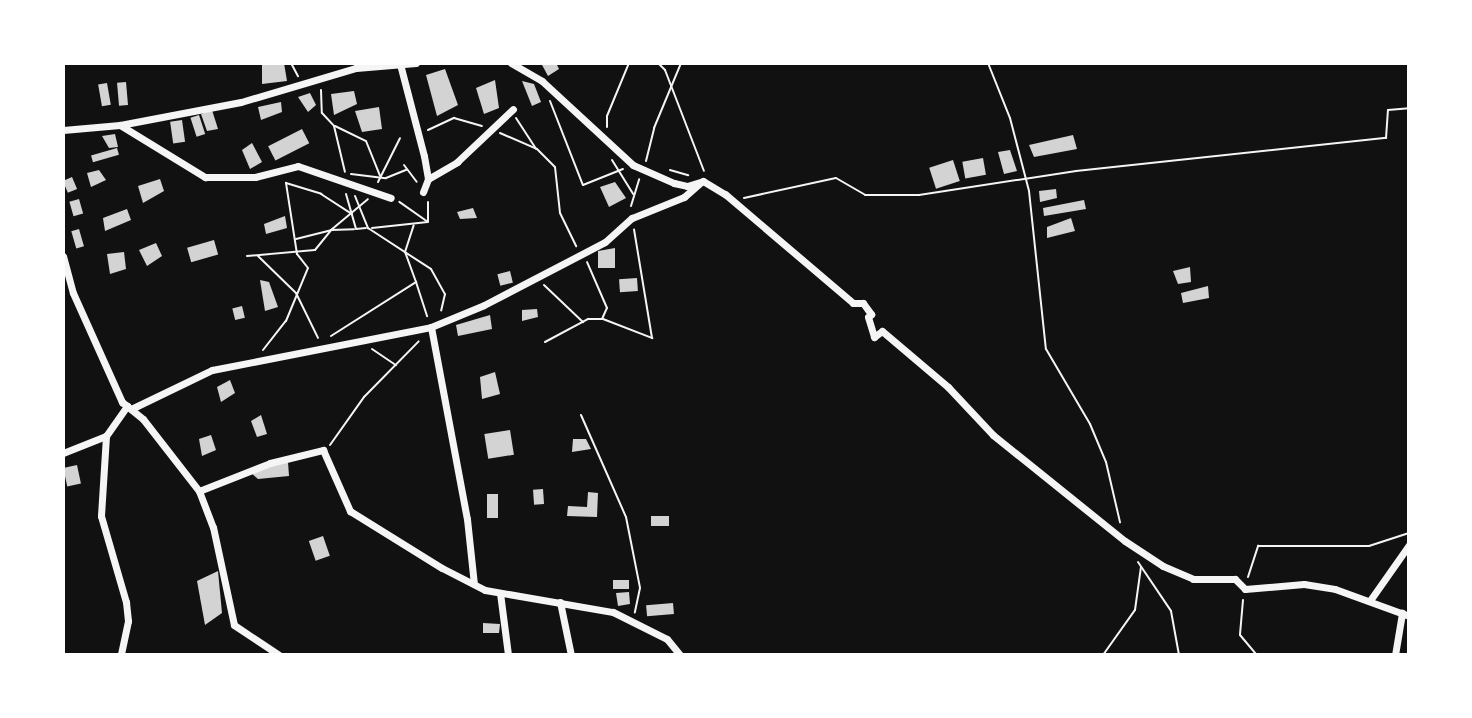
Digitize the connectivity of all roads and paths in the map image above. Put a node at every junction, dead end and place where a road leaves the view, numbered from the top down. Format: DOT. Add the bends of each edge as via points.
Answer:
graph roads {
  1 [pos="291,63"];
  2 [pos="416,63"];
  3 [pos="511,63"];
  4 [pos="629,63"];
  5 [pos="658,63"];
  6 [pos="681,63"];
  7 [pos="988,63"];
  8 [pos="391,64"];
  9 [pos="400,64"];
  10 [pos="321,78"];
  11 [pos="542,81"];
  12 [pos="302,83"];
  13 [pos="671,89"];
  14 [pos="1409,108"];
  15 [pos="513,109"];
  16 [pos="120,125"];
  17 [pos="334,126"];
  18 [pos="63,130"];
  19 [pos="492,130"];
  20 [pos="418,134"];
  21 [pos="400,138"];
  22 [pos="608,142"];
  23 [pos="537,149"];
  24 [pos="408,169"];
  25 [pos="618,169"];
  26 [pos="641,169"];
  27 [pos="269,175"];
  28 [pos="346,175"];
  29 [pos="380,176"];
  30 [pos="428,179"];
  31 [pos="1026,180"];
  32 [pos="704,181"];
  33 [pos="286,183"];
  34 [pos="343,183"];
  35 [pos="352,185"];
  36 [pos="715,188"];
  37 [pos="374,191"];
  38 [pos="423,192"];
  39 [pos="633,194"];
  40 [pos="735,195"];
  41 [pos="391,198"];
  42 [pos="360,209"];
  43 [pos="352,214"];
  44 [pos="632,218"];
  45 [pos="414,225"];
  46 [pos="368,228"];
  47 [pos="355,229"];
  48 [pos="331,230"];
  49 [pos="295,240"];
  50 [pos="405,252"];
  51 [pos="298,254"];
  52 [pos="581,254"];
  53 [pos="258,255"];
  54 [pos="63,256"];
  55 [pos="247,256"];
  56 [pos="535,278"];
  57 [pos="416,282"];
  58 [pos="296,293"];
  59 [pos="602,319"];
  60 [pos="583,322"];
  61 [pos="431,327"];
  62 [pos="356,340"];
  63 [pos="545,342"];
  64 [pos="254,362"];
  65 [pos="397,366"];
  66 [pos="129,408"];
  67 [pos="581,415"];
  68 [pos="106,436"];
  69 [pos="323,450"];
  70 [pos="63,453"];
  71 [pos="199,491"];
  72 [pos="1409,533"];
  73 [pos="1125,541"];
  74 [pos="1409,545"];
  75 [pos="474,584"];
  76 [pos="1245,589"];
  77 [pos="500,593"];
  78 [pos="1371,599"];
  79 [pos="560,601"];
  80 [pos="1406,614"];
  81 [pos="632,621"];
  82 [pos="121,655"];
  83 [pos="279,655"];
  84 [pos="508,655"];
  85 [pos="571,655"];
  86 [pos="680,655"];
  87 [pos="1103,655"];
  88 [pos="1179,655"];
  89 [pos="1257,655"];
  90 [pos="1395,655"];
  1 -- 12 [label="path"];
  2 -- 9 [label="street"];
  3 -- 11 [label="street"];
  4 -- 22 [label="path" via="607,116"];
  5 -- 13 [label="path"];
  6 -- 13 [label="path"];
  7 -- 31 [label="path" via="1010,118"];
  8 -- 9 [label="street"];
  8 -- 10 [label="street"];
  9 -- 20 [label="street"];
  10 -- 12 [label="street"];
  10 -- 17 [label="path" via="322,113"];
  11 -- 22 [label="street"];
  11 -- 25 [label="path" via="583,185"];
  12 -- 16 [label="street" via="241,102"];
  13 -- 26 [label="path"];
  13 -- 36 [label="path" via="694,150"];
  14 -- 31 [label="path" via="1388,110 1386,138"];
  15 -- 19 [label="street"];
  15 -- 23 [label="path"];
  16 -- 18 [label="street"];
  16 -- 27 [label="street" via="205,177"];
  17 -- 28 [label="path"];
  17 -- 29 [label="path" via="366,141"];
  19 -- 20 [label="path" via="454,118"];
  19 -- 23 [label="path"];
  19 -- 30 [label="street" via="457,162"];
  20 -- 30 [label="street"];
  21 -- 29 [label="path"];
  22 -- 25 [label="path"];
  22 -- 26 [label="street"];
  23 -- 52 [label="path" via="555,167 561,213"];
  24 -- 29 [label="path"];
  25 -- 26 [label="path"];
  25 -- 39 [label="path"];
  26 -- 32 [label="street" via="687,186"];
  26 -- 39 [label="path"];
  27 -- 33 [label="path"];
  27 -- 34 [label="street" via="298,166"];
  28 -- 29 [label="path"];
  28 -- 35 [label="path"];
  29 -- 37 [label="path"];
  30 -- 38 [label="street"];
  31 -- 40 [label="path" via="919,195 865,195 836,178 745,198"];
  31 -- 73 [label="path" via="1046,349 1072,388 1106,462"];
  32 -- 36 [label="street"];
  32 -- 44 [label="street" via="684,197"];
  33 -- 43 [label="path" via="321,194"];
  33 -- 49 [label="path"];
  34 -- 35 [label="street"];
  34 -- 43 [label="path"];
  35 -- 37 [label="street"];
  35 -- 42 [label="path"];
  36 -- 73 [label="street" via="853,303 863,303 872,314 868,317 874,337 882,331 948,387 993,435"];
  37 -- 41 [label="street"];
  37 -- 42 [label="path"];
  39 -- 44 [label="path"];
  41 -- 45 [label="path" via="428,222"];
  42 -- 43 [label="path"];
  42 -- 46 [label="path"];
  43 -- 47 [label="path"];
  43 -- 48 [label="path"];
  44 -- 52 [label="street" via="605,242"];
  44 -- 59 [label="path" via="652,338"];
  45 -- 46 [label="path"];
  45 -- 50 [label="path"];
  46 -- 47 [label="path"];
  46 -- 50 [label="path"];
  47 -- 48 [label="path"];
  48 -- 49 [label="path"];
  48 -- 51 [label="path" via="322,246"];
  49 -- 51 [label="path"];
  50 -- 57 [label="path"];
  50 -- 61 [label="path" via="431,269 445,294"];
  51 -- 53 [label="path"];
  51 -- 58 [label="path" via="308,268"];
  52 -- 56 [label="street"];
  52 -- 59 [label="path" via="607,309"];
  53 -- 55 [label="path"];
  53 -- 58 [label="path"];
  54 -- 66 [label="street" via="73,293"];
  56 -- 60 [label="path"];
  56 -- 61 [label="street"];
  57 -- 58 [label="path" via="320,341"];
  57 -- 61 [label="path"];
  58 -- 64 [label="path" via="286,321"];
  59 -- 60 [label="path"];
  60 -- 63 [label="path"];
  61 -- 62 [label="street"];
  61 -- 65 [label="path"];
  61 -- 75 [label="street" via="467,519"];
  62 -- 64 [label="street"];
  62 -- 65 [label="path"];
  64 -- 66 [label="street" via="212,370"];
  65 -- 69 [label="path" via="364,397"];
  66 -- 68 [label="street"];
  66 -- 71 [label="street"];
  67 -- 81 [label="path" via="626,517 640,588"];
  68 -- 70 [label="street"];
  68 -- 82 [label="street" via="101,516 126,602 128,621"];
  69 -- 71 [label="street" via="270,463"];
  69 -- 75 [label="street" via="350,512"];
  71 -- 83 [label="street" via="213,527 234,625"];
  72 -- 76 [label="path" via="1369,545 1258,546"];
  73 -- 76 [label="street" via="1183,575 1214,581 1235,579"];
  74 -- 78 [label="street"];
  75 -- 77 [label="street"];
  76 -- 78 [label="street" via="1304,584"];
  76 -- 89 [label="path" via="1240,635"];
  77 -- 79 [label="street"];
  77 -- 84 [label="street"];
  78 -- 80 [label="street"];
  79 -- 81 [label="street"];
  79 -- 85 [label="street"];
  80 -- 90 [label="street"];
  81 -- 86 [label="street" via="667,639"];
  87 -- 88 [label="path" via="1135,610 1141,566 1171,611"];
}
